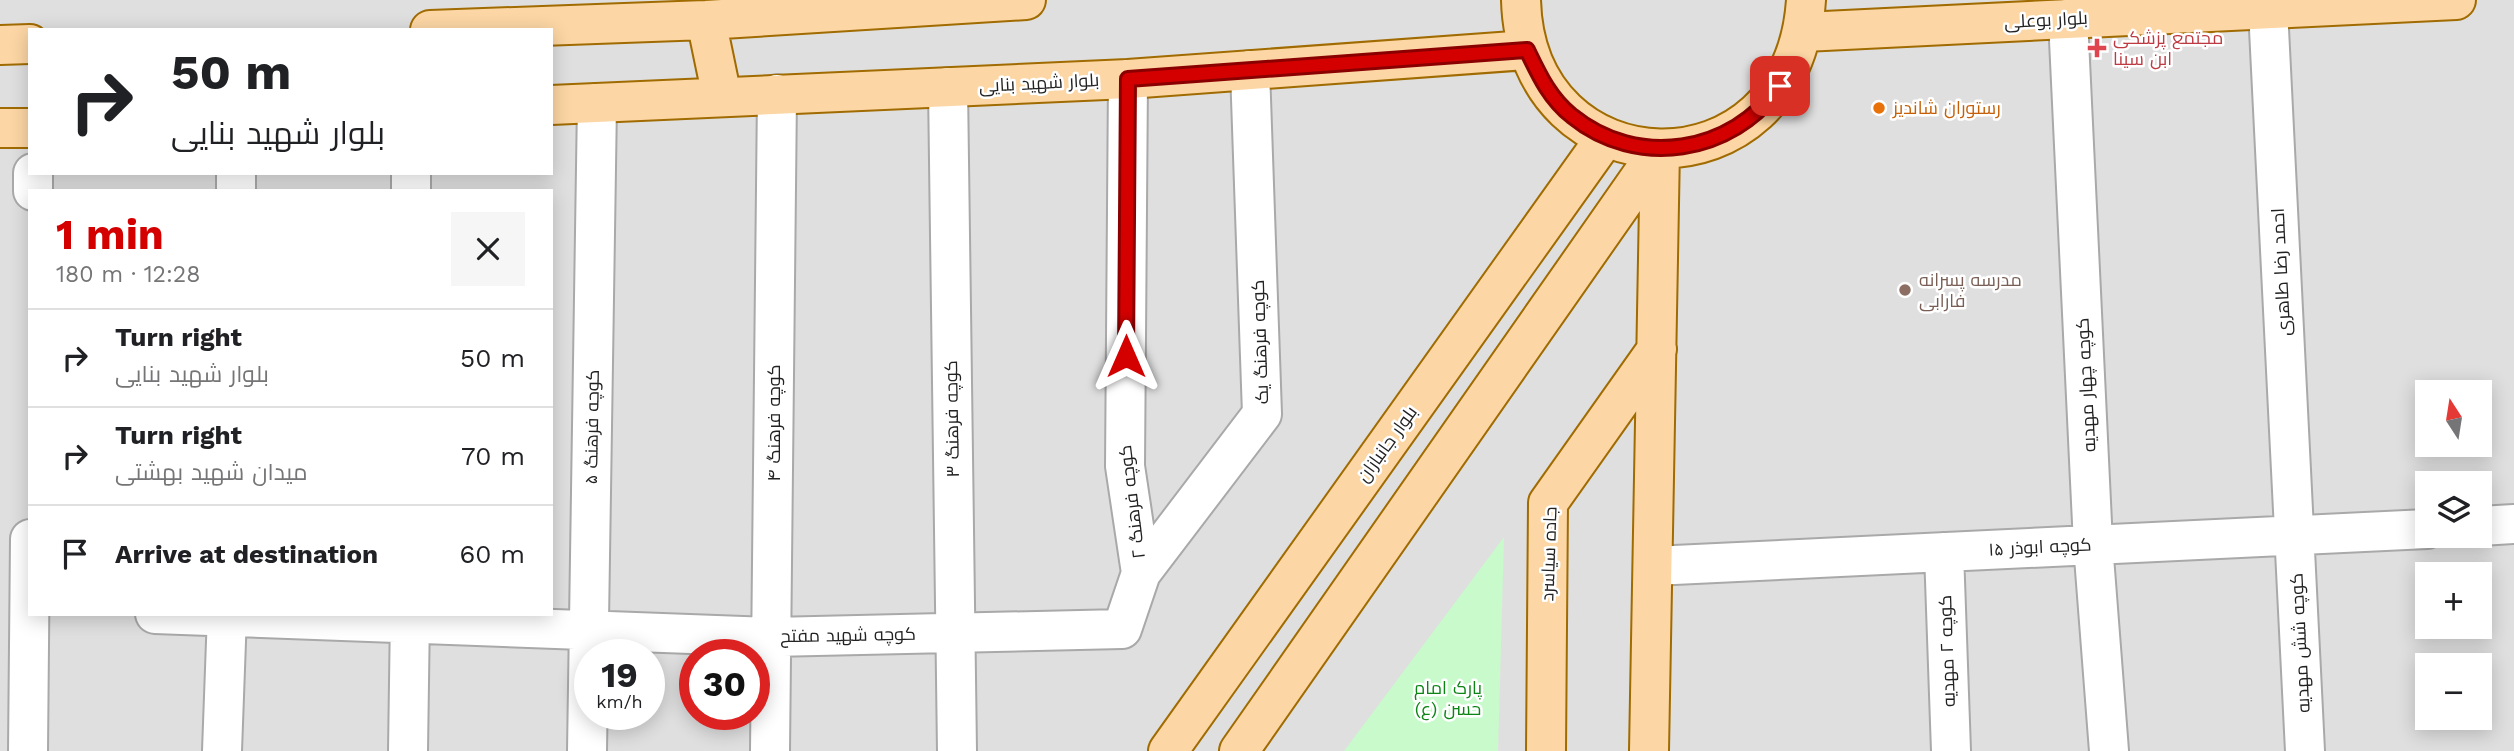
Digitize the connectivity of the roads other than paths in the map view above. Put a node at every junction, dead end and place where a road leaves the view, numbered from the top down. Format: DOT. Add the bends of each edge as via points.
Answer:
graph roads {
  1 [pos="1026,0"];
  2 [pos="1521,0"];
  3 [pos="2456,0"];
  4 [pos="2268,9"];
  5 [pos="1937,13"];
  6 [pos="1805,16"];
  7 [pos="2068,19"];
  8 [pos="706,20"];
  9 [pos="485,28"];
  10 [pos="28,44"];
  11 [pos="0,45"];
  12 [pos="1527,50"];
  13 [pos="1250,70"];
  14 [pos="1128,79"];
  15 [pos="948,87"];
  16 [pos="776,94"];
  17 [pos="722,97"];
  18 [pos="597,103"];
  19 [pos="553,105"];
  20 [pos="0,128"];
  21 [pos="28,128"];
  22 [pos="1606,137"];
  23 [pos="1660,149"];
  24 [pos="1657,349"];
  25 [pos="2514,524"];
  26 [pos="2492,525"];
  27 [pos="2415,529"];
  28 [pos="2294,535"];
  29 [pos="2093,544"];
  30 [pos="1944,552"];
  31 [pos="1653,565"];
  32 [pos="1140,573"];
  33 [pos="29,616"];
  34 [pos="227,616"];
  35 [pos="410,619"];
  36 [pos="1122,629"];
  37 [pos="589,630"];
  38 [pos="957,632"];
  39 [pos="772,637"];
  40 [pos="27,751"];
  41 [pos="222,751"];
  42 [pos="408,751"];
  43 [pos="587,751"];
  44 [pos="770,751"];
  45 [pos="957,751"];
  46 [pos="1168,751"];
  47 [pos="1240,751"];
  48 [pos="1546,751"];
  49 [pos="1649,751"];
  50 [pos="1951,751"];
  51 [pos="2109,751"];
  52 [pos="2305,751"];
  1 -- 8 [label="main road"];
  2 -- 12 [label="main road"];
  3 -- 4 [label="main road, بلوار بوعلی"];
  4 -- 7 [label="main road, بلوار بوعلی"];
  4 -- 28 [label="street, احمد رضا طاهری"];
  5 -- 6 [label="main road, بلوار بوعلی"];
  5 -- 7 [label="main road, بلوار بوعلی"];
  6 -- 23 [label="main road" via="1791,70 1768,103 1737,129 1700,145"];
  7 -- 29 [label="street, کوچه چهار مهدیه"];
  8 -- 9 [label="main road"];
  8 -- 17 [label="main road"];
  10 -- 11 [label="main road"];
  12 -- 13 [label="main road, بلوار شهید بنایی"];
  12 -- 22 [label="main road" via="1544,87 1571,116"];
  13 -- 14 [label="main road, بلوار شهید بنایی"];
  13 -- 32 [label="street, کوچه فرهنگ یک" via="1262,414"];
  14 -- 15 [label="main road, بلوار شهید بنایی"];
  14 -- 32 [label="street, کوچه فرهنگ ۲" via="1125,466"];
  15 -- 16 [label="main road, بلوار شهید بنایی"];
  15 -- 38 [label="street, کوچه فرهنگ ۳"];
  16 -- 17 [label="main road, بلوار شهید بنایی"];
  16 -- 39 [label="street, کوچه فرهنگ ۴"];
  17 -- 18 [label="main road, بلوار شهید بنایی"];
  18 -- 19 [label="main road, بلوار شهید بنایی"];
  18 -- 37 [label="street, کوچه فرهنگ ۵"];
  20 -- 21 [label="main road"];
  22 -- 23 [label="main road"];
  22 -- 46 [label="main road, بلوار جانبازان"];
  23 -- 24 [label="main road"];
  23 -- 47 [label="main road"];
  24 -- 31 [label="main road"];
  24 -- 48 [label="main road, جاده سیاسرد" via="1548,503"];
  25 -- 26 [label="street"];
  27 -- 28 [label="street, کوچه ابوذر ۱۵"];
  28 -- 29 [label="street, کوچه ابوذر ۱۵"];
  28 -- 52 [label="street, کوچه شش مهدیه"];
  29 -- 30 [label="street, کوچه ابوذر ۱۵"];
  29 -- 51 [label="street, کوچه چهار مهدیه"];
  30 -- 31 [label="street, کوچه ابوذر ۱۵"];
  30 -- 50 [label="street, کوچه ۲ مهدیه"];
  31 -- 49 [label="main road"];
  32 -- 36 [label="street, کوچه فرهنگ ۲"];
  33 -- 40 [label="street"];
  34 -- 35 [label="street, کوچه شهید مفتح"];
  34 -- 41 [label="street"];
  35 -- 37 [label="street, کوچه شهید مفتح"];
  35 -- 42 [label="street"];
  36 -- 38 [label="street, کوچه شهید مفتح"];
  37 -- 39 [label="street, کوچه شهید مفتح"];
  37 -- 43 [label="street, کوچه فرهنگ ۵"];
  38 -- 39 [label="street, کوچه شهید مفتح"];
  38 -- 45 [label="street, کوچه فرهنگ ۳"];
  39 -- 44 [label="street, کوچه فرهنگ ۴"];
}
